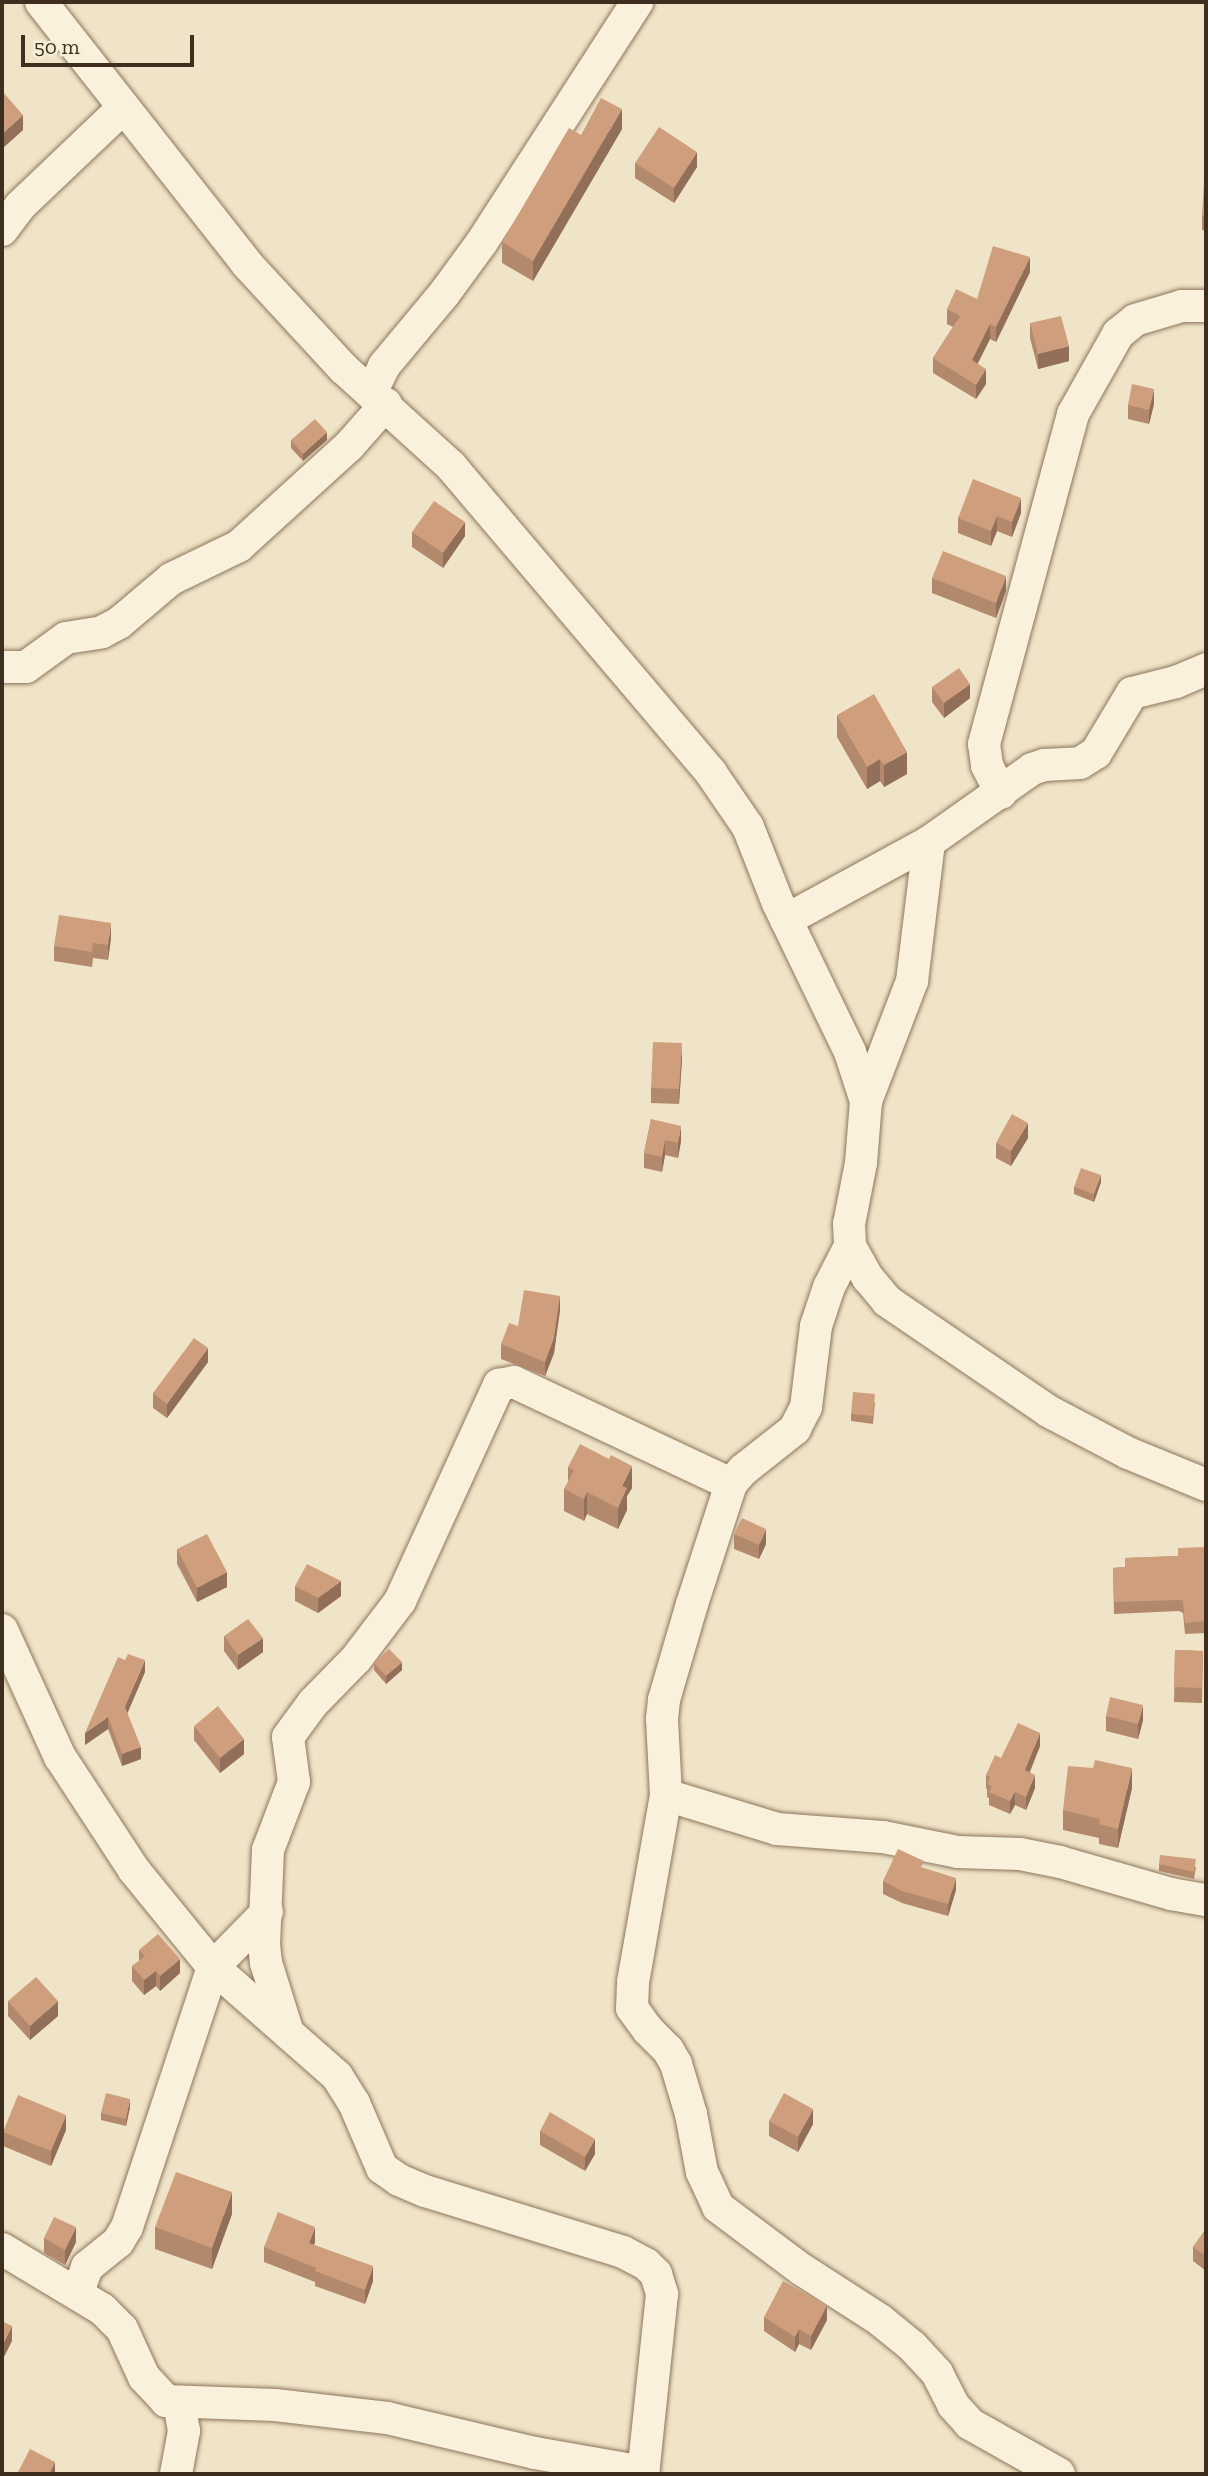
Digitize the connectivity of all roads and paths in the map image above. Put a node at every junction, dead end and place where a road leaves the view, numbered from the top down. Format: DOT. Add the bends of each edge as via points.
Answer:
graph roads {
  1 [pos="41,2"];
  2 [pos="638,2"];
  3 [pos="123,108"];
  4 [pos="2,230"];
  5 [pos="1206,306"];
  6 [pos="378,399"];
  7 [pos="1206,669"];
  8 [pos="4,674"];
  9 [pos="1001,793"];
  10 [pos="929,842"];
  11 [pos="786,920"];
  12 [pos="866,1101"];
  13 [pos="850,1245"];
  14 [pos="731,1484"];
  15 [pos="1206,1485"];
  16 [pos="2,1630"];
  17 [pos="666,1795"];
  18 [pos="1206,1900"];
  19 [pos="267,1912"];
  20 [pos="212,1967"];
  21 [pos="289,2036"];
  22 [pos="2,2249"];
  23 [pos="78,2292"];
  24 [pos="179,2404"];
  25 [pos="643,2473"];
  26 [pos="176,2474"];
  27 [pos="1059,2474"];
  1 -- 3 [label="street"];
  2 -- 6 [label="street" via="482,242 384,366"];
  3 -- 4 [label="street" via="20,206"];
  3 -- 6 [label="street" via="247,264 343,368"];
  5 -- 9 [label="street" via="1182,306 1135,320 1118,334 1073,414 984,744 987,765"];
  6 -- 8 [label="street" via="349,446 239,546 171,579 119,623 102,632 66,638 26,667"];
  6 -- 11 [label="street" via="451,466 711,772 748,827"];
  7 -- 9 [label="street" via="1132,693 1096,753 1080,763 1032,769"];
  9 -- 10 [label="street"];
  10 -- 11 [label="street"];
  10 -- 12 [label="street" via="912,981"];
  11 -- 12 [label="street" via="850,1052"];
  12 -- 13 [label="street"];
  13 -- 14 [label="street" via="816,1326 806,1407 795,1429"];
  13 -- 15 [label="street" via="887,1301 1007,1385 1128,1453"];
  14 -- 17 [label="street" via="664,1700"];
  14 -- 19 [label="street" via="514,1382 499,1385 400,1601 356,1659 291,1730 288,1747 293,1782 268,1850"];
  16 -- 20 [label="street" via="61,1757 134,1870"];
  17 -- 18 [label="street" via="777,1829 873,1836 958,1853 1020,1853"];
  17 -- 27 [label="street" via="632,2008 676,2064 709,2193 730,2218 912,2346 937,2373 953,2405 970,2424"];
  19 -- 20 [label="street"];
  19 -- 21 [label="street" via="266,1963"];
  20 -- 21 [label="street"];
  20 -- 23 [label="street" via="127,2227 118,2242 87,2267"];
  21 -- 25 [label="street" via="346,2087 377,2160 399,2180 623,2252 656,2274 662,2294"];
  22 -- 23 [label="street"];
  23 -- 24 [label="street" via="122,2329 155,2393"];
  24 -- 25 [label="street" via="275,2405 387,2418"];
  24 -- 26 [label="street" via="184,2431"];
}
